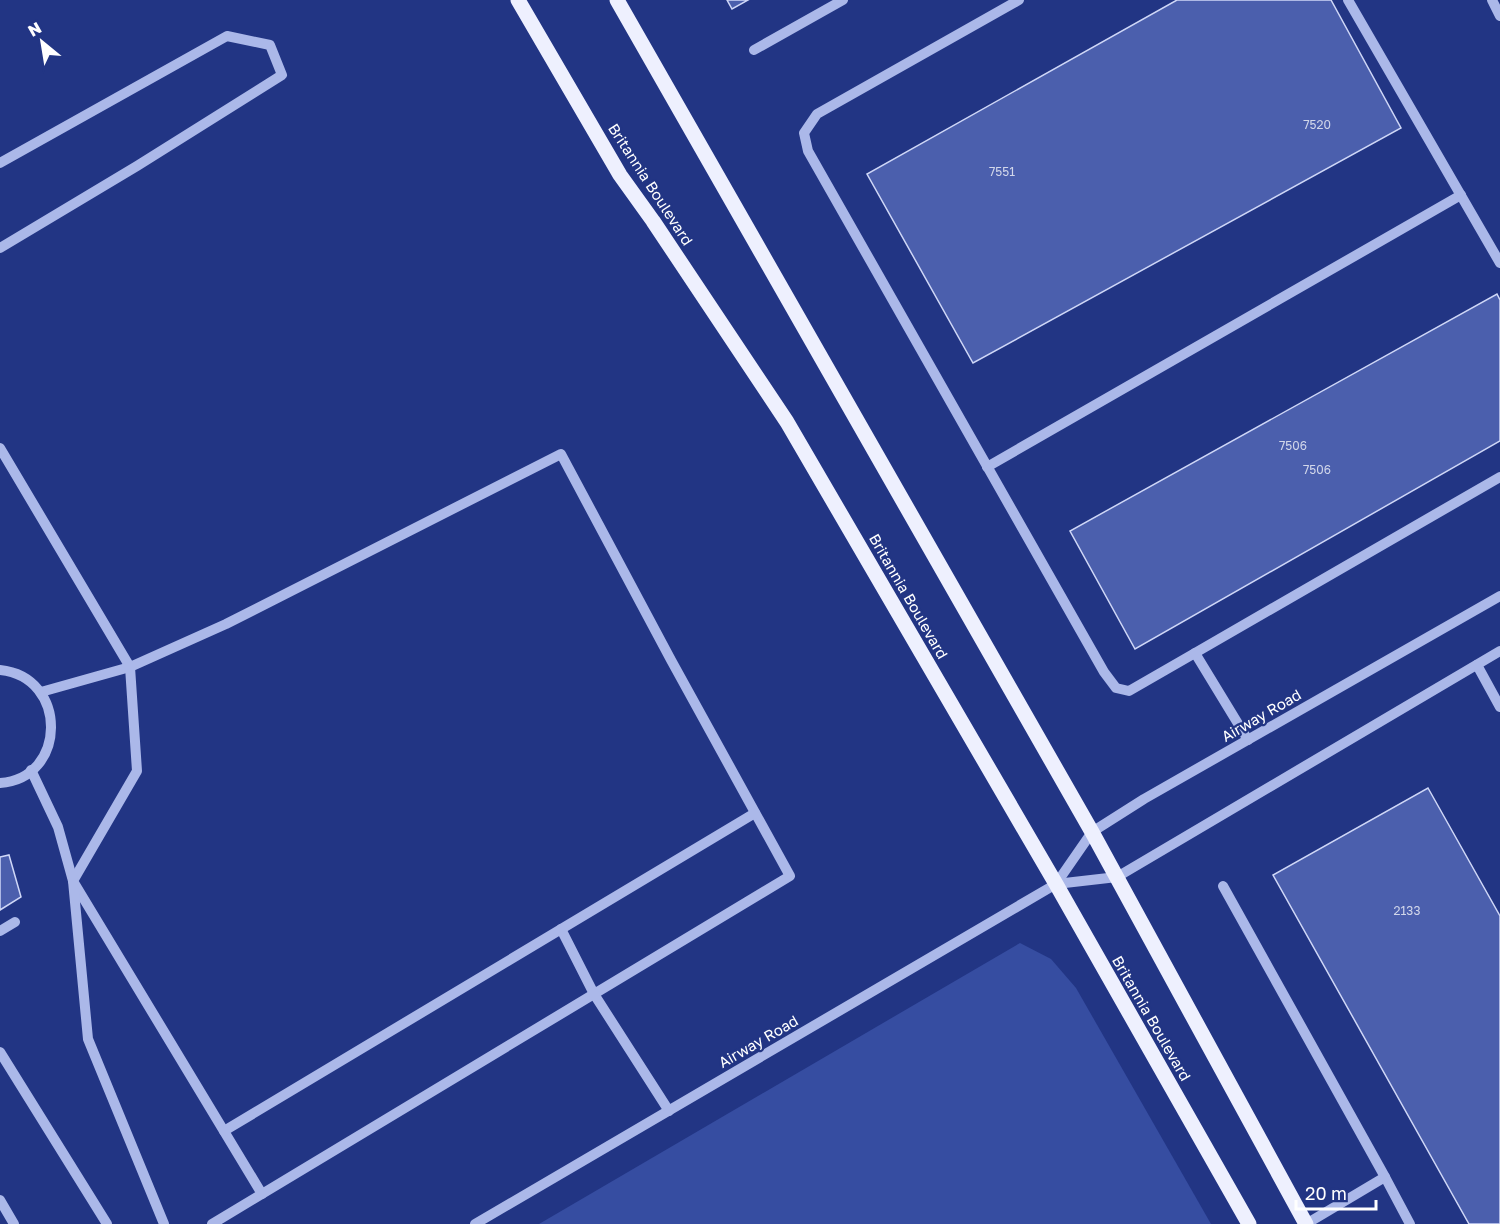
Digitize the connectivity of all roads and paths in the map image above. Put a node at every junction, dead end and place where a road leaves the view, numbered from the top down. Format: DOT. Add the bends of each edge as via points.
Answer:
graph roads {
  1 [pos="518,0"];
  2 [pos="617,0"];
  3 [pos="843,0"];
  4 [pos="1019,0"];
  5 [pos="1348,0"];
  6 [pos="1492,0"];
  7 [pos="1500,16"];
  8 [pos="754,50"];
  9 [pos="0,163"];
  10 [pos="1461,195"];
  11 [pos="0,248"];
  12 [pos="1500,263"];
  13 [pos="0,448"];
  14 [pos="987,466"];
  15 [pos="1500,477"];
  16 [pos="1500,596"];
  17 [pos="1500,651"];
  18 [pos="1195,653"];
  19 [pos="1477,665"];
  20 [pos="130,667"];
  21 [pos="0,670"];
  22 [pos="41,692"];
  23 [pos="1500,706"];
  24 [pos="1248,740"];
  25 [pos="31,770"];
  26 [pos="0,783"];
  27 [pos="755,813"];
  28 [pos="1092,832"];
  29 [pos="1117,877"];
  30 [pos="74,881"];
  31 [pos="1056,884"];
  32 [pos="1223,886"];
  33 [pos="15,922"];
  34 [pos="561,929"];
  35 [pos="0,931"];
  36 [pos="594,994"];
  37 [pos="0,1052"];
  38 [pos="669,1111"];
  39 [pos="224,1131"];
  40 [pos="1384,1177"];
  41 [pos="262,1194"];
  42 [pos="0,1200"];
  43 [pos="14,1224"];
  44 [pos="107,1224"];
  45 [pos="164,1224"];
  46 [pos="212,1224"];
  47 [pos="475,1224"];
  48 [pos="1249,1224"];
  49 [pos="1306,1224"];
  50 [pos="1410,1224"];
  1 -- 31 [label="main road, Britannia Boulevard" via="620,175 787,422"];
  2 -- 28 [label="main road"];
  3 -- 8 [label="street"];
  4 -- 14 [label="street" via="817,114 804,133 808,151"];
  5 -- 10 [label="street"];
  6 -- 7 [label="street"];
  9 -- 11 [label="street" via="227,36 270,45 282,75"];
  10 -- 12 [label="street"];
  10 -- 14 [label="street"];
  13 -- 20 [label="street"];
  14 -- 18 [label="street" via="1116,688 1129,691"];
  15 -- 18 [label="street"];
  16 -- 24 [label="street, Airway Road"];
  17 -- 19 [label="street, Airway Road"];
  18 -- 24 [label="street"];
  19 -- 23 [label="street"];
  19 -- 29 [label="street, Airway Road"];
  20 -- 22 [label="street"];
  20 -- 27 [label="street" via="226,624 561,454"];
  20 -- 30 [label="street" via="137,771"];
  21 -- 22 [label="street" via="27,678"];
  22 -- 25 [label="street" via="50,708 52,728 48,746"];
  24 -- 28 [label="street, Airway Road"];
  25 -- 26 [label="street"];
  25 -- 30 [label="street" via="58,827"];
  27 -- 34 [label="street"];
  27 -- 36 [label="street" via="790,876"];
  28 -- 29 [label="main road"];
  28 -- 31 [label="street, Airway Road"];
  29 -- 31 [label="street, Airway Road"];
  29 -- 49 [label="main road"];
  30 -- 39 [label="street"];
  30 -- 45 [label="street" via="88,1039"];
  31 -- 38 [label="street, Airway Road"];
  31 -- 48 [label="main road, Britannia Boulevard"];
  32 -- 40 [label="street"];
  33 -- 35 [label="street"];
  34 -- 36 [label="street"];
  34 -- 39 [label="street"];
  36 -- 38 [label="street"];
  36 -- 41 [label="street"];
  37 -- 44 [label="street"];
  38 -- 47 [label="street, Airway Road"];
  39 -- 41 [label="street"];
  40 -- 49 [label="street"];
  40 -- 50 [label="street"];
  41 -- 46 [label="street"];
  42 -- 43 [label="street"];
}
